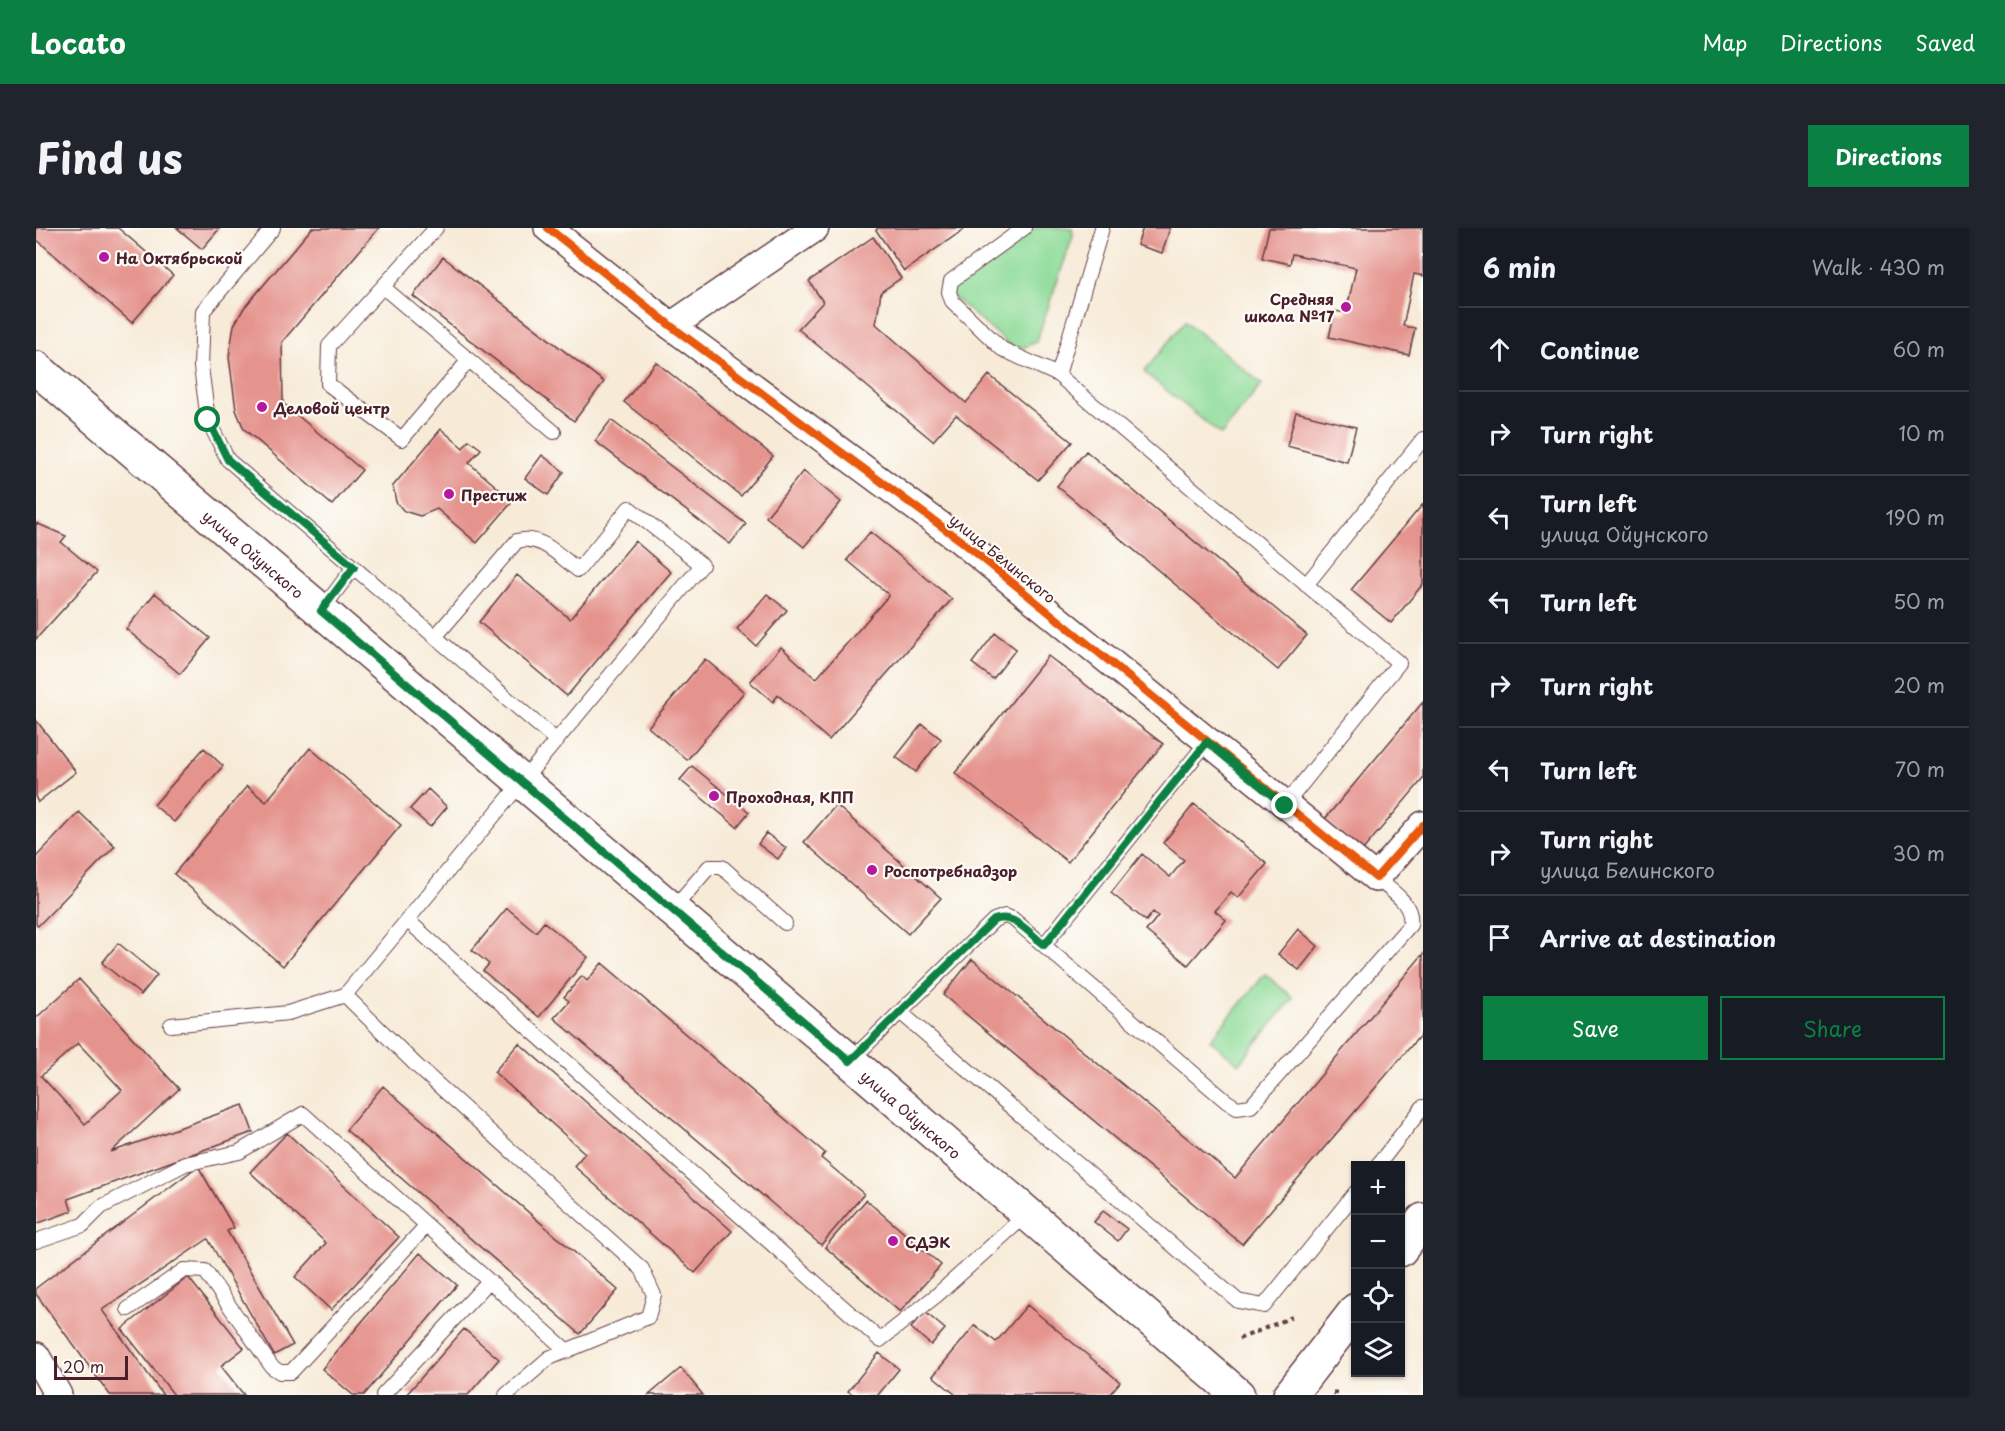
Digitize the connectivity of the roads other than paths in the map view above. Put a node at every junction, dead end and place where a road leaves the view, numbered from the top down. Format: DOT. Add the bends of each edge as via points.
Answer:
graph roads {
  1 [pos="273,228"];
  2 [pos="436,228"];
  3 [pos="548,228"];
  4 [pos="814,228"];
  5 [pos="1024,228"];
  6 [pos="1102,228"];
  7 [pos="383,286"];
  8 [pos="671,326"];
  9 [pos="469,360"];
  10 [pos="36,368"];
  11 [pos="1058,375"];
  12 [pos="554,432"];
  13 [pos="1423,440"];
  14 [pos="354,567"];
  15 [pos="1306,585"];
  16 [pos="321,611"];
  17 [pos="435,637"];
  18 [pos="557,741"];
  19 [pos="1207,742"];
  20 [pos="523,783"];
  21 [pos="1285,806"];
  22 [pos="1423,825"];
  23 [pos="1376,878"];
  24 [pos="672,910"];
  25 [pos="407,920"];
  26 [pos="785,923"];
  27 [pos="1044,945"];
  28 [pos="345,995"];
  29 [pos="900,1012"];
  30 [pos="171,1025"];
  31 [pos="850,1061"];
  32 [pos="1423,1107"];
  33 [pos="1381,1161"];
  34 [pos="1351,1198"];
  35 [pos="1027,1214"];
  36 [pos="1423,1220"];
  37 [pos="427,1225"];
  38 [pos="36,1241"];
  39 [pos="1405,1245"];
  40 [pos="489,1281"];
  41 [pos="128,1308"];
  42 [pos="1351,1316"];
  43 [pos="567,1351"];
  44 [pos="36,1356"];
  45 [pos="58,1395"];
  46 [pos="383,1395"];
  47 [pos="506,1395"];
  48 [pos="1238,1395"];
  49 [pos="1290,1395"];
  1 -- 14 [label="lane" via="203,311 201,367 208,420 228,460"];
  2 -- 7 [label="lane"];
  3 -- 8 [label="street, улица Белинского"];
  4 -- 8 [label="street"];
  5 -- 11 [label="lane" via="951,281 949,292 952,301 1002,349"];
  6 -- 11 [label="lane"];
  7 -- 9 [label="lane"];
  7 -- 9 [label="lane" via="329,345 328,384 402,439"];
  8 -- 19 [label="street, улица Белинского" via="960,540"];
  9 -- 12 [label="lane"];
  10 -- 16 [label="main road, улица Ойунского"];
  11 -- 15 [label="lane"];
  13 -- 15 [label="lane"];
  14 -- 16 [label="lane"];
  14 -- 17 [label="lane"];
  15 -- 21 [label="lane" via="1399,663"];
  16 -- 20 [label="main road, улица Ойунского"];
  17 -- 18 [label="lane"];
  17 -- 18 [label="lane" via="517,541 537,539 578,570 629,508 702,565"];
  18 -- 20 [label="lane"];
  19 -- 21 [label="street, улица Белинского"];
  19 -- 27 [label="lane"];
  20 -- 24 [label="main road, улица Ойунского"];
  20 -- 25 [label="lane"];
  21 -- 23 [label="street, улица Белинского"];
  22 -- 23 [label="street"];
  23 -- 27 [label="lane" via="1406,903 1412,914 1410,925 1251,1106 1237,1108 1226,1101"];
  24 -- 26 [label="lane" via="709,867 722,867"];
  24 -- 31 [label="main road, улица Ойунского"];
  25 -- 28 [label="lane"];
  25 -- 35 [label="lane" via="880,1340"];
  27 -- 29 [label="lane" via="1013,919 1005,916 994,920"];
  28 -- 30 [label="lane" via="250,1019"];
  28 -- 43 [label="lane" via="416,1065 642,1269 654,1295 648,1317"];
  29 -- 31 [label="lane"];
  29 -- 34 [label="lane" via="1238,1301 1264,1306"];
  31 -- 35 [label="main road, улица Ойунского"];
  32 -- 33 [label="lane"];
  35 -- 48 [label="main road, улица Ойунского"];
  36 -- 39 [label="main road"];
  37 -- 38 [label="lane" via="303,1114 239,1152 185,1164 101,1207 83,1225"];
  37 -- 40 [label="lane"];
  37 -- 41 [label="lane" via="291,1372 272,1367 205,1271 184,1270"];
  40 -- 43 [label="lane"];
  40 -- 46 [label="lane"];
  42 -- 49 [label="main road"];
  43 -- 47 [label="lane" via="549,1358"];
  44 -- 45 [label="street"];
}
